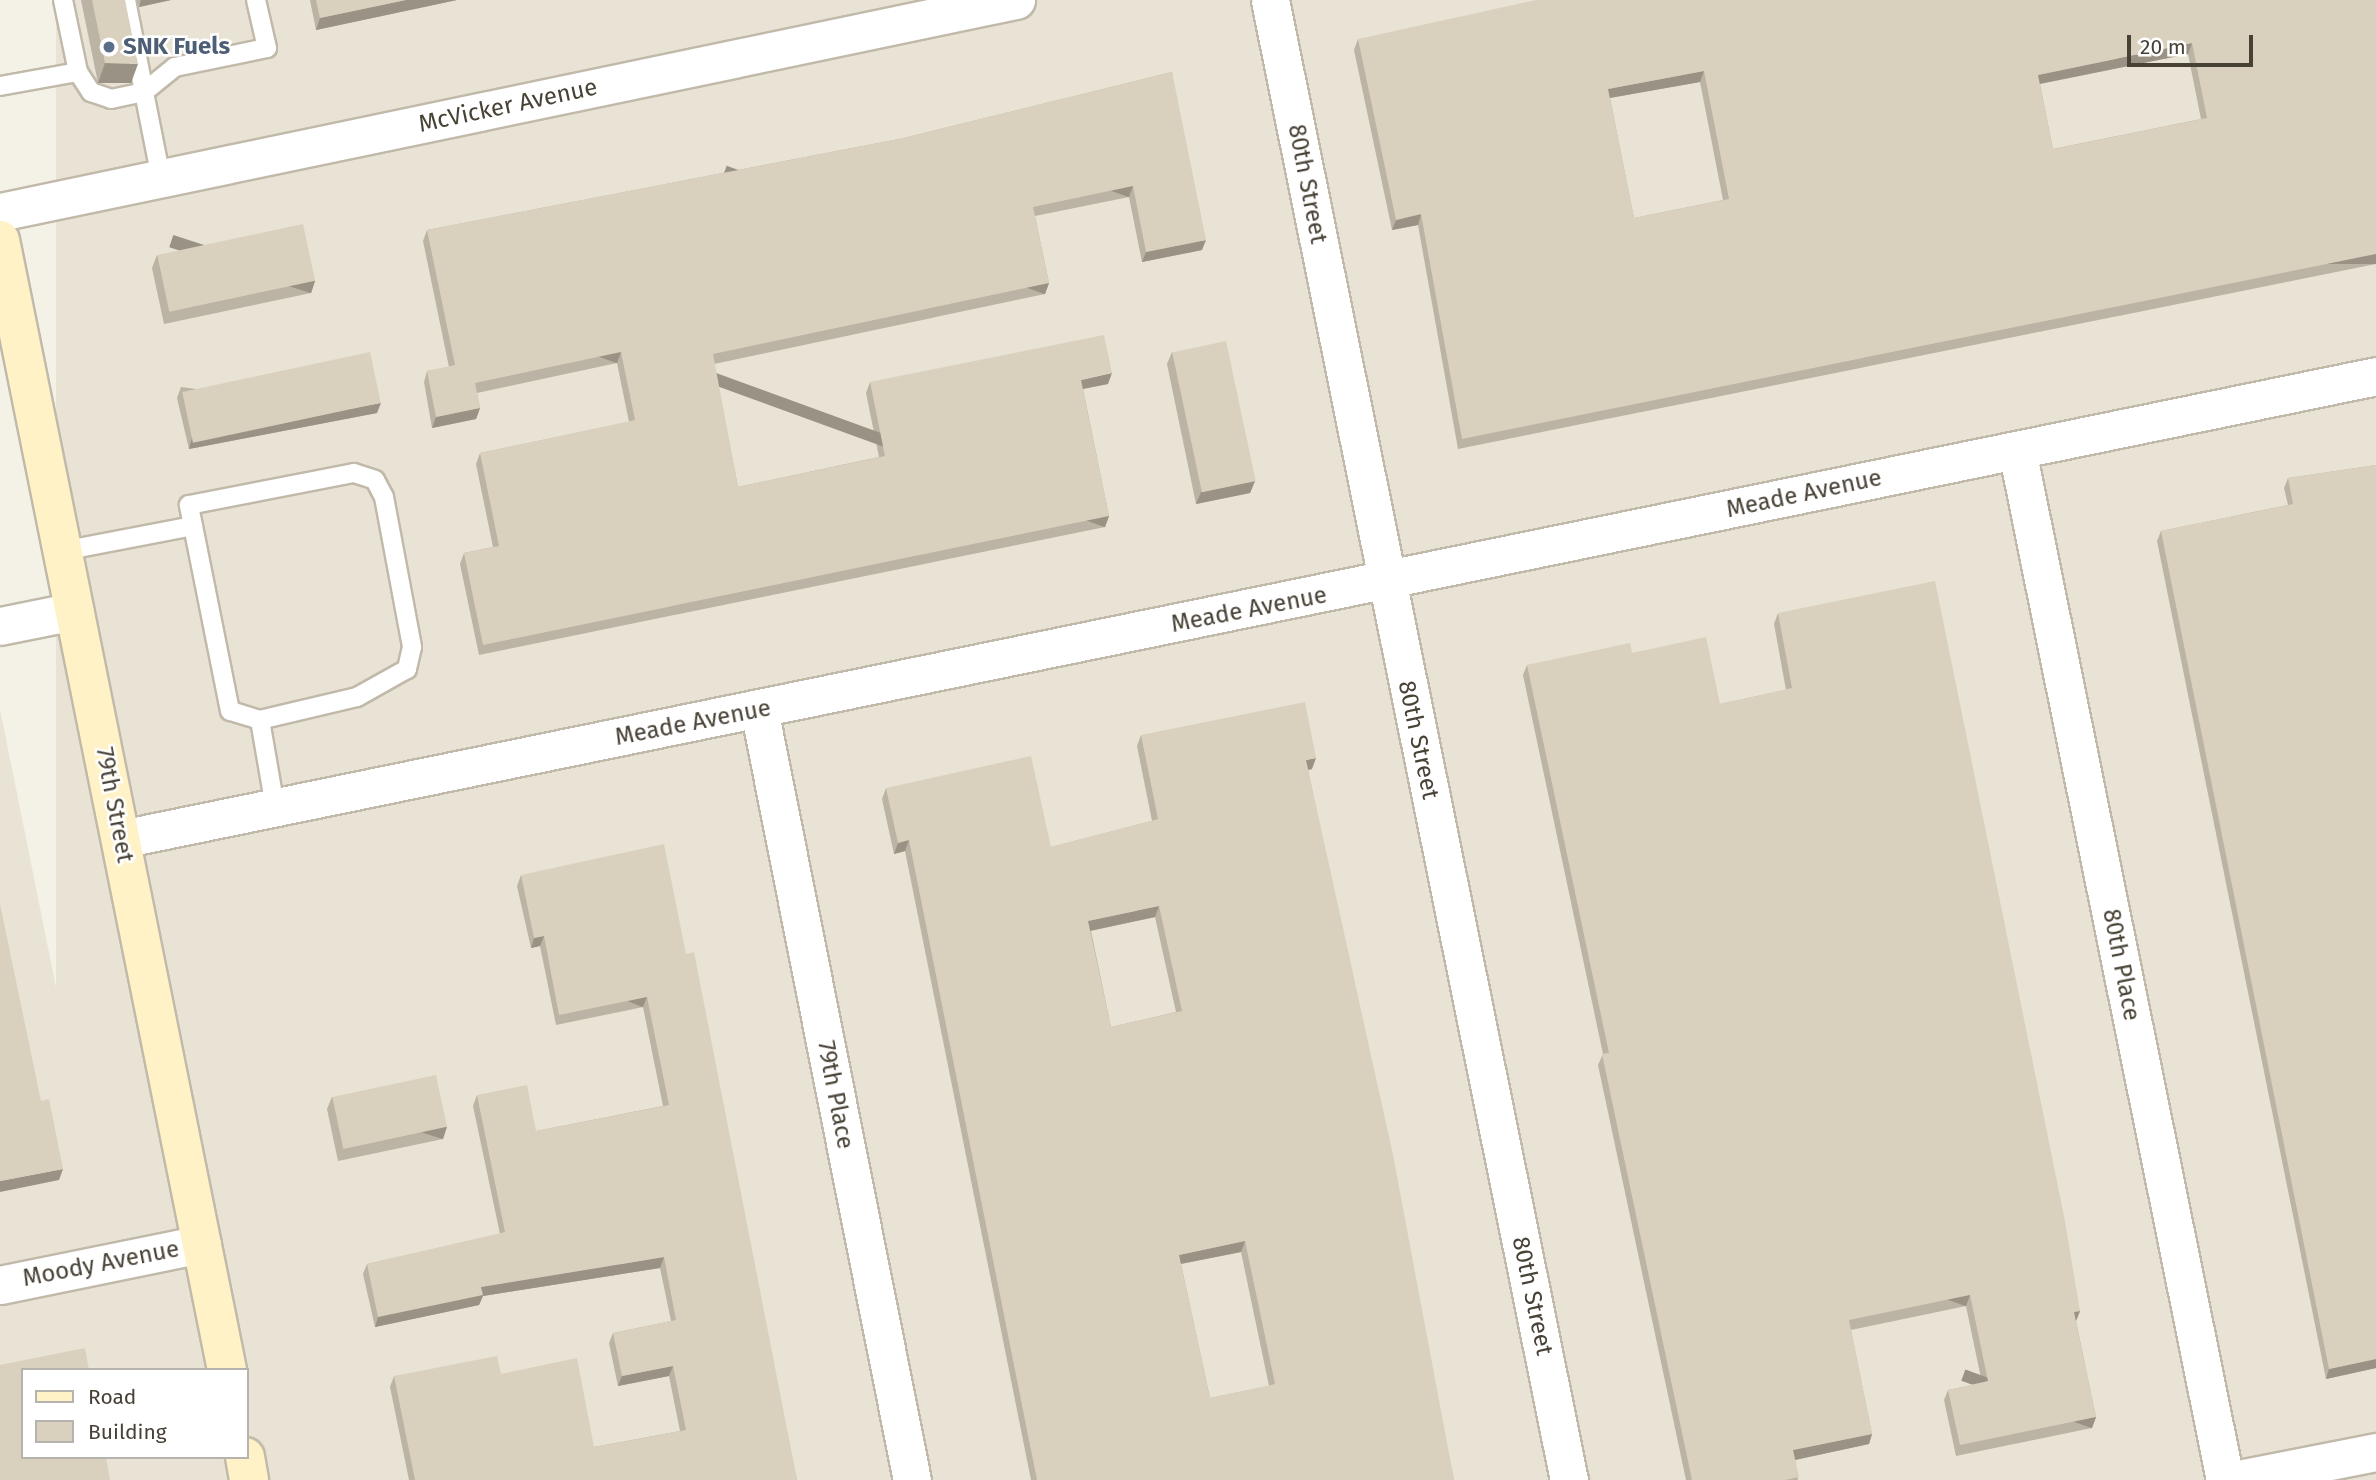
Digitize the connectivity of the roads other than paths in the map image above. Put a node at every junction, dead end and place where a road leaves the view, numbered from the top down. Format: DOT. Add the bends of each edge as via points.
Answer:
graph roads {
  1 [pos="63,0"];
  2 [pos="126,0"];
  3 [pos="256,0"];
  4 [pos="1016,0"];
  5 [pos="1270,0"];
  6 [pos="78,72"];
  7 [pos="0,86"];
  8 [pos="144,92"];
  9 [pos="162,178"];
  10 [pos="0,212"];
  11 [pos="0,240"];
  12 [pos="2376,376"];
  13 [pos="2017,450"];
  14 [pos="193,526"];
  15 [pos="63,551"];
  16 [pos="1386,582"];
  17 [pos="75,611"];
  18 [pos="0,626"];
  19 [pos="759,709"];
  20 [pos="260,720"];
  21 [pos="275,807"];
  22 [pos="121,839"];
  23 [pos="202,1244"];
  24 [pos="0,1285"];
  25 [pos="227,1368"];
  26 [pos="2376,1452"];
  27 [pos="245,1459"];
  28 [pos="249,1480"];
  29 [pos="912,1480"];
  30 [pos="1569,1480"];
  31 [pos="2225,1480"];
  32 [pos="2233,1480"];
  1 -- 6 [label="lane"];
  2 -- 8 [label="lane"];
  3 -- 8 [label="lane" via="267,48 175,67"];
  4 -- 9 [label="street, McVicker Avenue"];
  5 -- 16 [label="street, 80th Street"];
  6 -- 7 [label="lane"];
  6 -- 8 [label="lane" via="91,92 111,99"];
  8 -- 9 [label="lane"];
  9 -- 10 [label="street, McVicker Avenue"];
  11 -- 15 [label="main road, 79th Street"];
  12 -- 13 [label="street, Meade Avenue"];
  13 -- 16 [label="street, Meade Avenue"];
  13 -- 31 [label="street, 80th Place"];
  14 -- 15 [label="lane"];
  14 -- 20 [label="lane" via="230,712"];
  14 -- 20 [label="lane" via="189,505 354,473 375,480 384,497 412,647 407,669 357,697"];
  15 -- 17 [label="main road, 79th Street"];
  16 -- 19 [label="street, Meade Avenue"];
  16 -- 30 [label="street, 80th Street"];
  17 -- 18 [label="street"];
  17 -- 22 [label="main road, 79th Street"];
  19 -- 21 [label="street, Meade Avenue"];
  19 -- 29 [label="street, 79th Place"];
  20 -- 21 [label="lane"];
  21 -- 22 [label="street, Meade Avenue"];
  22 -- 23 [label="main road, 79th Street"];
  23 -- 24 [label="street, Moody Avenue"];
  23 -- 25 [label="main road, 79th Street"];
  26 -- 32 [label="street"];
  27 -- 28 [label="main road"];
}
